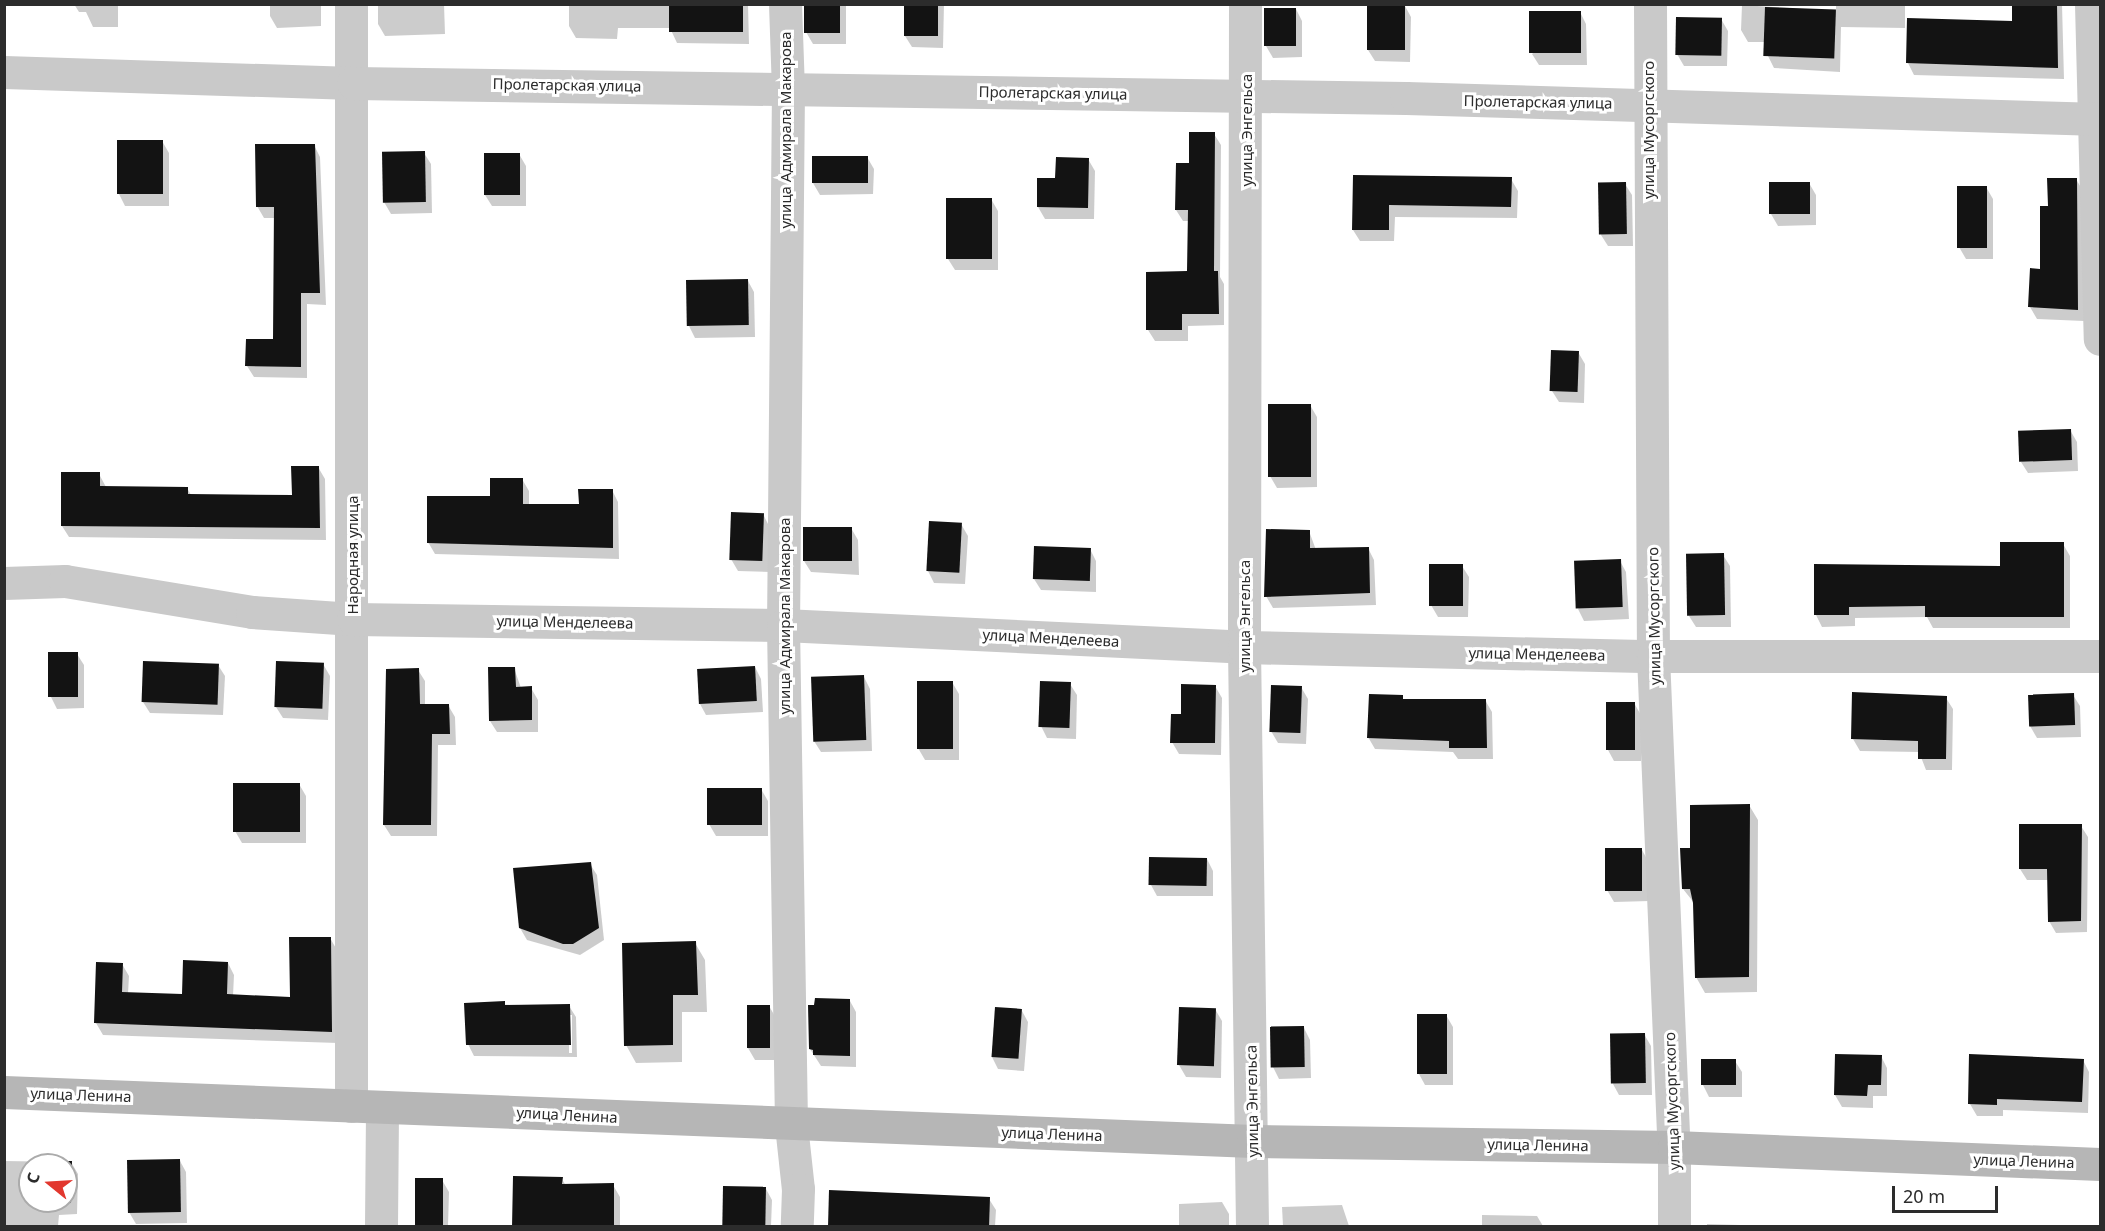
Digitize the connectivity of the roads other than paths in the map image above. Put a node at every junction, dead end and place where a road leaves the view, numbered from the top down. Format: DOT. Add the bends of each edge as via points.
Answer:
graph roads {
  1 [pos="351,4"];
  2 [pos="785,4"];
  3 [pos="1245,4"];
  4 [pos="1650,4"];
  5 [pos="2091,4"];
  6 [pos="4,72"];
  7 [pos="353,83"];
  8 [pos="788,88"];
  9 [pos="1247,98"];
  10 [pos="1647,105"];
  11 [pos="2098,119"];
  12 [pos="2100,339"];
  13 [pos="4,584"];
  14 [pos="353,619"];
  15 [pos="783,626"];
  16 [pos="1244,647"];
  17 [pos="1653,656"];
  18 [pos="2100,656"];
  19 [pos="4,1092"];
  20 [pos="367,1107"];
  21 [pos="791,1125"];
  22 [pos="1253,1141"];
  23 [pos="1674,1147"];
  24 [pos="2100,1164"];
  25 [pos="381,1227"];
  26 [pos="797,1227"];
  27 [pos="1252,1227"];
  28 [pos="1674,1227"];
  1 -- 7 [label="street, Народная улица"];
  2 -- 8 [label="street, улица Адмирала Макарова"];
  3 -- 9 [label="street, улица Энгельса"];
  4 -- 10 [label="street, улица Мусоргского"];
  5 -- 11 [label="street"];
  6 -- 7 [label="street, Пролетарская улица"];
  7 -- 8 [label="street, Пролетарская улица"];
  7 -- 14 [label="street, Народная улица"];
  8 -- 9 [label="street, Пролетарская улица"];
  8 -- 15 [label="street, улица Адмирала Макарова"];
  9 -- 10 [label="street, Пролетарская улица"];
  9 -- 16 [label="street, улица Энгельса"];
  10 -- 11 [label="street, Пролетарская улица"];
  10 -- 17 [label="street, улица Мусоргского"];
  11 -- 12 [label="street"];
  13 -- 14 [label="street, улица Менделеева" via="65,581 252,612"];
  14 -- 15 [label="street, улица Менделеева"];
  14 -- 20 [label="street, Народная улица"];
  15 -- 16 [label="street, улица Менделеева"];
  15 -- 21 [label="street, улица Адмирала Макарова"];
  16 -- 17 [label="street, улица Менделеева"];
  16 -- 22 [label="street, улица Энгельса"];
  17 -- 18 [label="street, улица Менделеева"];
  17 -- 23 [label="street, улица Мусоргского"];
  19 -- 20 [label="street, улица Ленина"];
  20 -- 21 [label="street, улица Ленина"];
  20 -- 25 [label="street, Народная улица"];
  21 -- 22 [label="street, улица Ленина"];
  21 -- 26 [label="street, улица Адмирала Макарова" via="798,1189"];
  22 -- 23 [label="street, улица Ленина"];
  22 -- 27 [label="street, улица Энгельса"];
  23 -- 24 [label="street, улица Ленина"];
  23 -- 28 [label="street, улица Мусоргского"];
}
